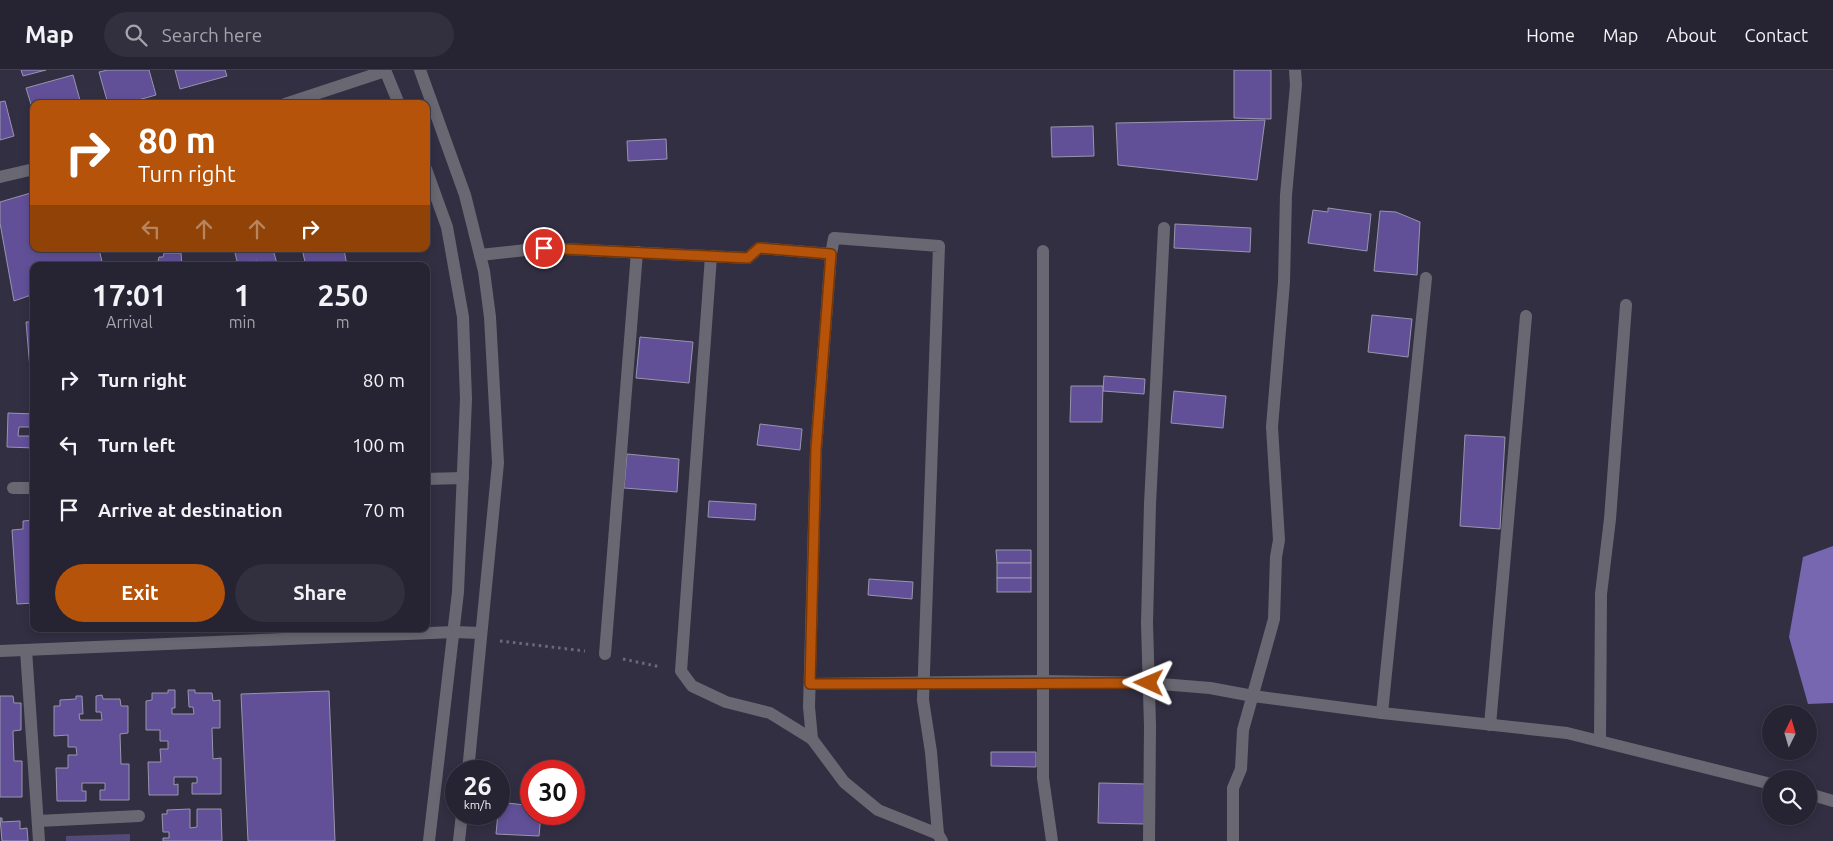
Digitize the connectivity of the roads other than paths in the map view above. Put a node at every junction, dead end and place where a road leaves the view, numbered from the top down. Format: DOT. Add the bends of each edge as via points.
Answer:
graph roads {
  1 [pos="385,70"];
  2 [pos="420,70"];
  3 [pos="1295,70"];
  4 [pos="297,100"];
  5 [pos="397,100"];
  6 [pos="30,170"];
  7 [pos="0,177"];
  8 [pos="430,180"];
  9 [pos="1164,228"];
  10 [pos="1043,251"];
  11 [pos="637,252"];
  12 [pos="831,254"];
  13 [pos="480,255"];
  14 [pos="710,256"];
  15 [pos="1426,278"];
  16 [pos="1626,305"];
  17 [pos="1526,316"];
  18 [pos="463,478"];
  19 [pos="430,479"];
  20 [pos="13,488"];
  21 [pos="30,488"];
  22 [pos="454,632"];
  23 [pos="481,636"];
  24 [pos="26,650"];
  25 [pos="0,651"];
  26 [pos="604,654"];
  27 [pos="1044,681"];
  28 [pos="924,682"];
  29 [pos="1149,683"];
  30 [pos="810,684"];
  31 [pos="1253,696"];
  32 [pos="1382,713"];
  33 [pos="1490,725"];
  34 [pos="812,739"];
  35 [pos="1600,741"];
  36 [pos="469,760"];
  37 [pos="1762,782"];
  38 [pos="1817,796"];
  39 [pos="1833,801"];
  40 [pos="139,816"];
  41 [pos="38,821"];
  42 [pos="461,825"];
  43 [pos="940,838"];
  44 [pos="39,841"];
  45 [pos="429,841"];
  46 [pos="459,841"];
  47 [pos="1052,841"];
  48 [pos="1149,841"];
  49 [pos="1233,841"];
  1 -- 4 [label="street"];
  1 -- 5 [label="street"];
  2 -- 13 [label="street" via="465,195"];
  3 -- 31 [label="street" via="1286,195 1284,282 1272,427 1279,540 1274,619"];
  6 -- 7 [label="street"];
  8 -- 18 [label="street" via="447,227 463,316 466,399"];
  9 -- 29 [label="street" via="1150,504"];
  10 -- 27 [label="street"];
  11 -- 13 [label="street" via="544,248"];
  11 -- 14 [label="street"];
  11 -- 26 [label="street"];
  12 -- 14 [label="street" via="759,248 748,258"];
  12 -- 28 [label="street" via="834,238 939,246"];
  12 -- 30 [label="street" via="816,449"];
  13 -- 23 [label="street" via="490,317 498,463"];
  14 -- 34 [label="street" via="681,671 692,686 726,702 770,713"];
  15 -- 32 [label="street"];
  16 -- 35 [label="street" via="1610,519 1601,594"];
  17 -- 33 [label="street"];
  18 -- 19 [label="street"];
  18 -- 22 [label="street"];
  20 -- 21 [label="street"];
  22 -- 23 [label="street"];
  22 -- 24 [label="street"];
  22 -- 45 [label="street"];
  23 -- 36 [label="street"];
  24 -- 25 [label="street"];
  24 -- 41 [label="street"];
  27 -- 28 [label="street"];
  27 -- 29 [label="street"];
  27 -- 47 [label="street" via="1044,778"];
  28 -- 30 [label="street"];
  28 -- 43 [label="street" via="923,700"];
  29 -- 31 [label="street" via="1210,688"];
  29 -- 48 [label="street"];
  30 -- 34 [label="street"];
  31 -- 32 [label="street"];
  31 -- 49 [label="street" via="1243,730 1241,769 1233,788"];
  32 -- 33 [label="street"];
  33 -- 35 [label="street" via="1566,733"];
  34 -- 43 [label="street" via="844,782 878,810"];
  35 -- 37 [label="street"];
  38 -- 39 [label="street"];
  40 -- 41 [label="street"];
  41 -- 44 [label="street"];
  42 -- 46 [label="street"];
}
